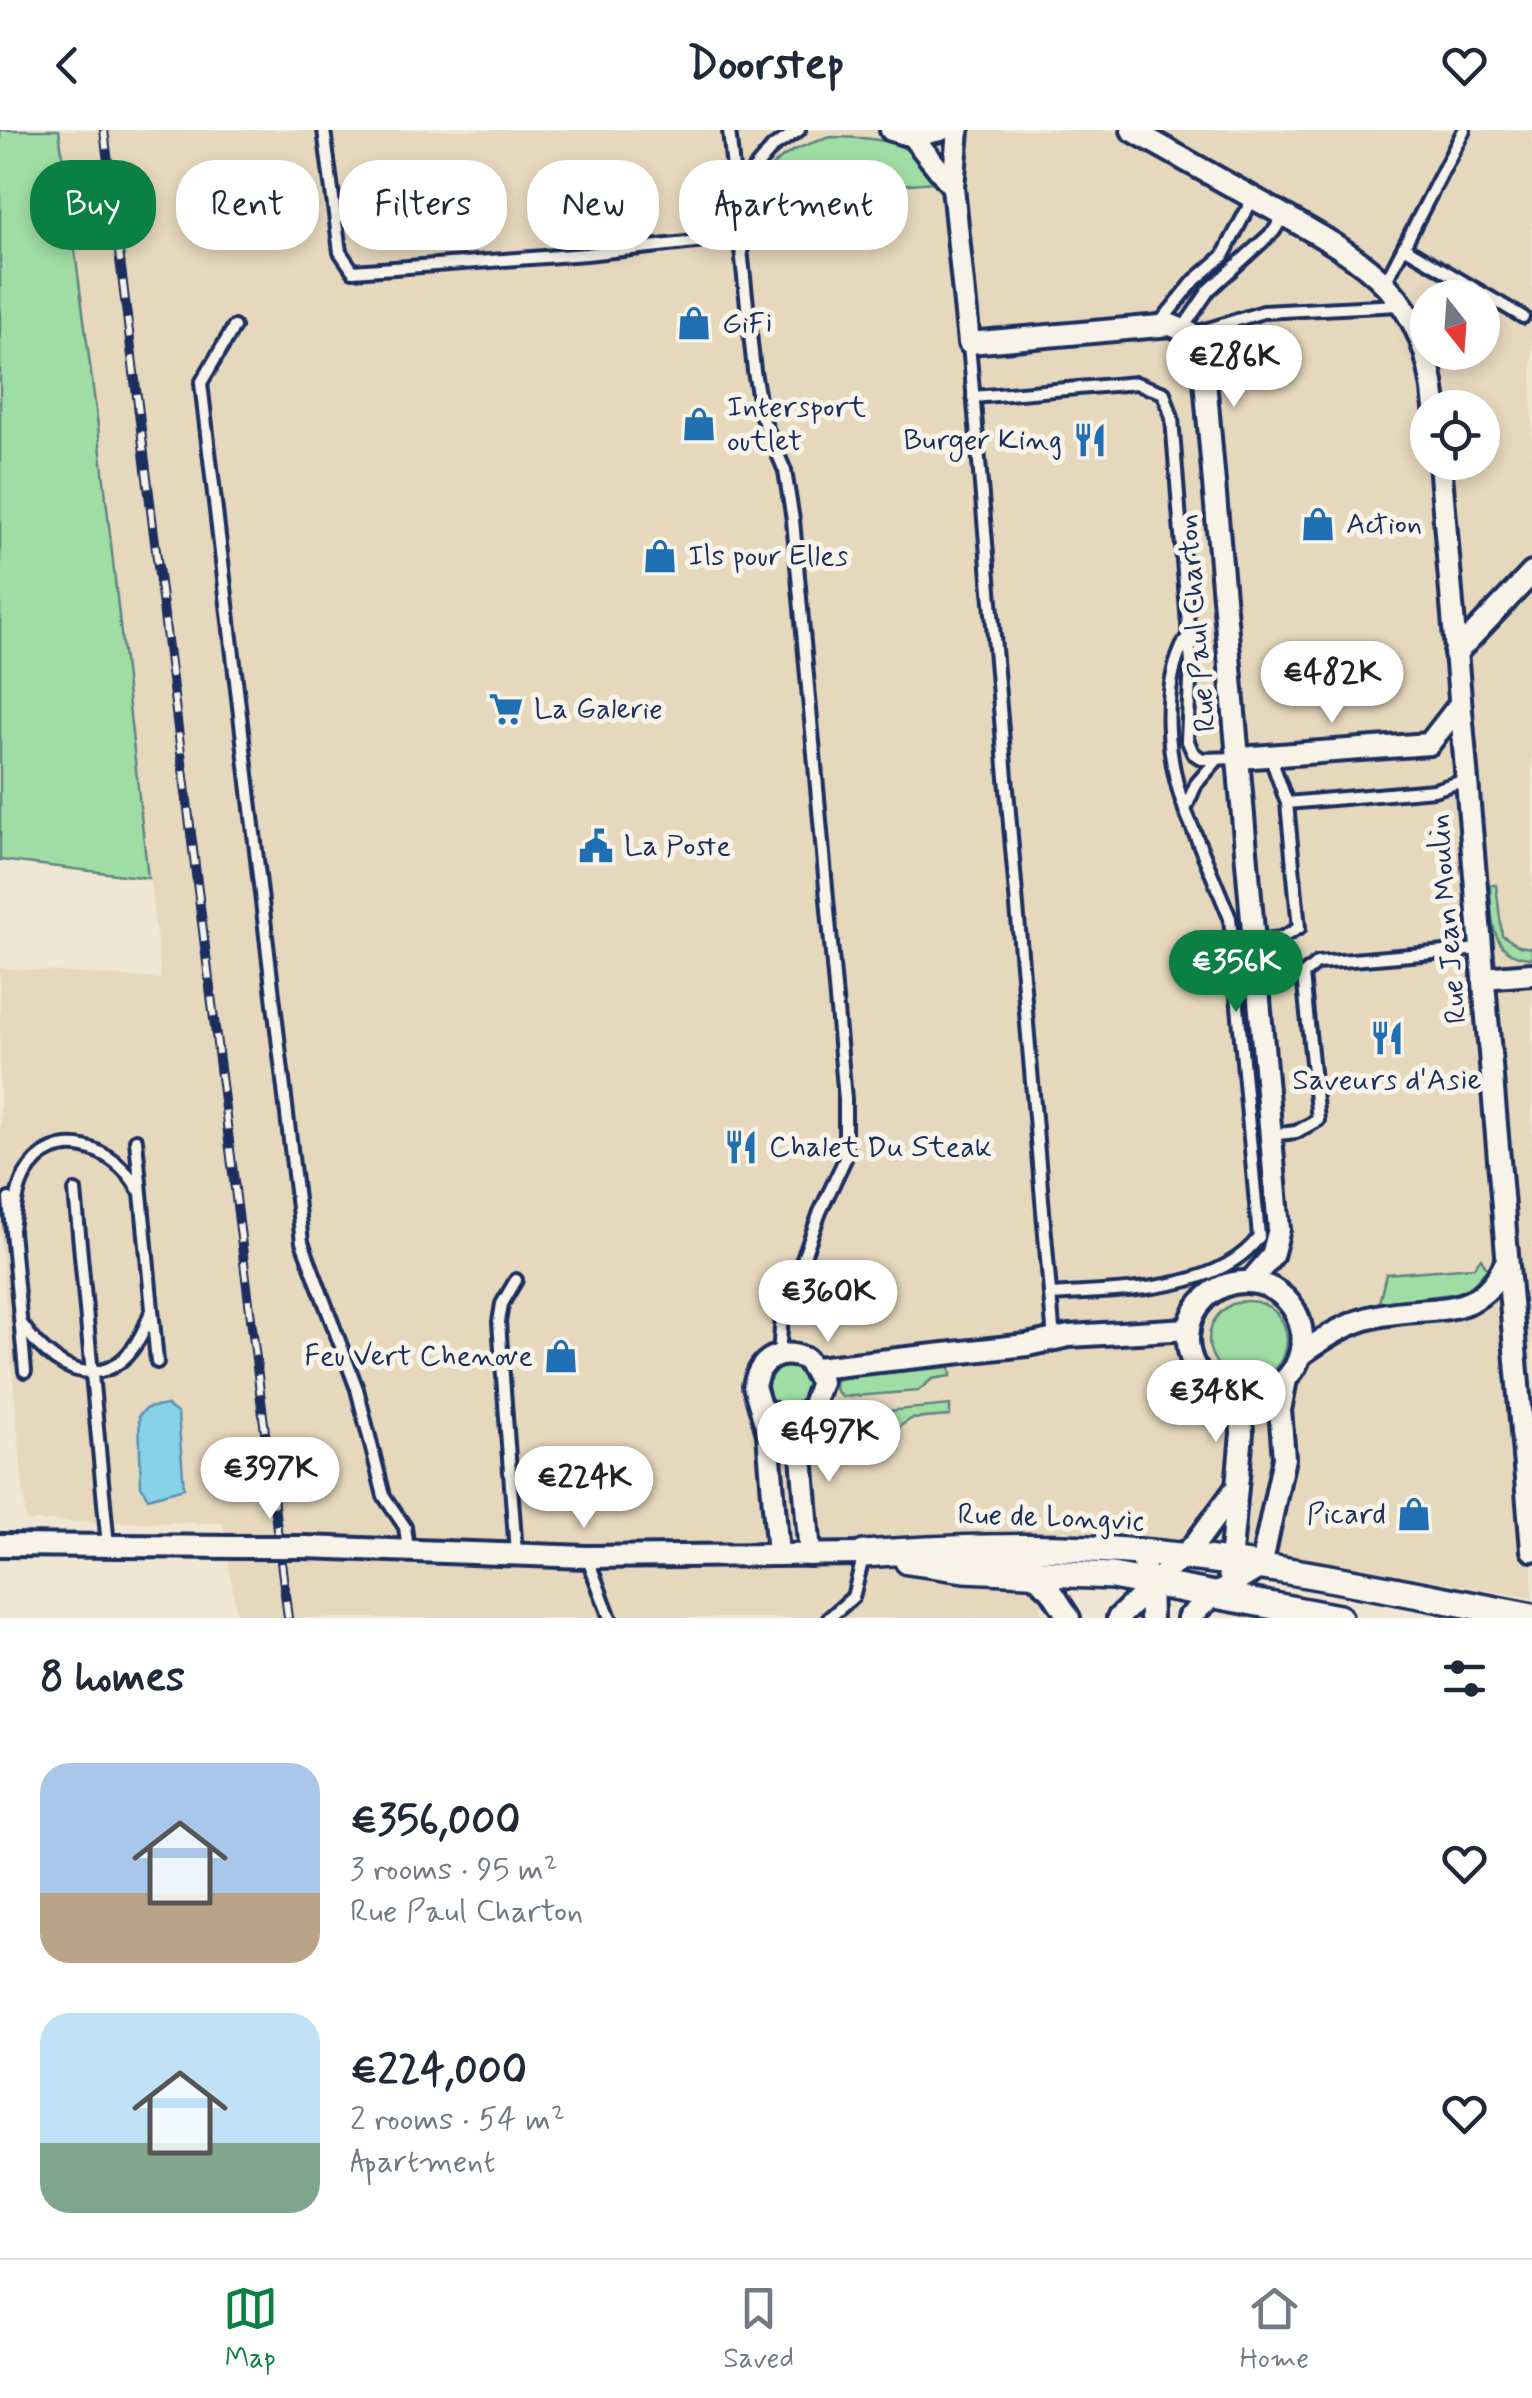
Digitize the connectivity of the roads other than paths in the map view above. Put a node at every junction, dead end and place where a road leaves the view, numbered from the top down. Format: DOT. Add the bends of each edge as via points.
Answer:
graph roads {
  1 [pos="324,130"];
  2 [pos="729,130"];
  3 [pos="801,130"];
  4 [pos="941,130"];
  5 [pos="958,130"];
  6 [pos="1132,130"];
  7 [pos="1464,130"];
  8 [pos="901,133"];
  9 [pos="732,160"];
  10 [pos="762,160"];
  11 [pos="953,187"];
  12 [pos="1253,198"];
  13 [pos="1284,215"];
  14 [pos="679,244"];
  15 [pos="1404,247"];
  16 [pos="742,250"];
  17 [pos="1386,281"];
  18 [pos="1405,305"];
  19 [pos="1523,317"];
  20 [pos="1159,324"];
  21 [pos="234,328"];
  22 [pos="1188,331"];
  23 [pos="969,342"];
  24 [pos="1432,390"];
  25 [pos="974,397"];
  26 [pos="1441,480"];
  27 [pos="1532,572"];
  28 [pos="1187,638"];
  29 [pos="1455,654"];
  30 [pos="1460,704"];
  31 [pos="1428,744"];
  32 [pos="1270,756"];
  33 [pos="1239,758"];
  34 [pos="1217,760"];
  35 [pos="1467,780"];
  36 [pos="1288,804"];
  37 [pos="1185,810"];
  38 [pos="1255,941"];
  39 [pos="1480,949"];
  40 [pos="1532,974"];
  41 [pos="1483,978"];
  42 [pos="1271,1135"];
  43 [pos="136,1140"];
  44 [pos="75,1192"];
  45 [pos="141,1194"];
  46 [pos="9,1199"];
  47 [pos="12,1228"];
  48 [pos="1507,1259"];
  49 [pos="516,1280"];
  50 [pos="1250,1282"];
  51 [pos="1050,1294"];
  52 [pos="152,1308"];
  53 [pos="21,1323"];
  54 [pos="1189,1328"];
  55 [pos="1054,1340"];
  56 [pos="779,1354"];
  57 [pos="1300,1355"];
  58 [pos="157,1362"];
  59 [pos="816,1368"];
  60 [pos="25,1371"];
  61 [pos="92,1371"];
  62 [pos="1286,1379"];
  63 [pos="1231,1394"];
  64 [pos="764,1410"];
  65 [pos="799,1418"];
  66 [pos="1237,1487"];
  67 [pos="0,1546"];
  68 [pos="108,1547"];
  69 [pos="408,1550"];
  70 [pos="1532,1550"];
  71 [pos="1139,1552"];
  72 [pos="516,1553"];
  73 [pos="864,1554"];
  74 [pos="778,1555"];
  75 [pos="810,1555"];
  76 [pos="587,1556"];
  77 [pos="1184,1556"];
  78 [pos="1261,1567"];
  79 [pos="1030,1571"];
  80 [pos="1225,1580"];
  81 [pos="1150,1583"];
  82 [pos="1532,1616"];
  83 [pos="610,1618"];
  84 [pos="829,1618"];
  85 [pos="1068,1618"];
  86 [pos="1118,1618"];
  87 [pos="1151,1618"];
  88 [pos="1188,1618"];
  89 [pos="1339,1618"];
  1 -- 14 [label="lane" via="340,252 354,271"];
  2 -- 9 [label="lane"];
  3 -- 10 [label="lane"];
  4 -- 8 [label="street"];
  5 -- 11 [label="street"];
  6 -- 12 [label="street"];
  7 -- 15 [label="lane"];
  8 -- 11 [label="street"];
  11 -- 23 [label="street"];
  12 -- 13 [label="street"];
  12 -- 20 [label="lane" via="1223,256"];
  13 -- 17 [label="street"];
  13 -- 22 [label="lane" via="1209,290"];
  15 -- 17 [label="lane"];
  15 -- 19 [label="lane"];
  16 -- 56 [label="lane" via="760,402 786,470 793,520 845,1099 845,1160 782,1317"];
  17 -- 18 [label="street"];
  18 -- 22 [label="lane" via="1263,312"];
  18 -- 24 [label="street" via="1423,340"];
  20 -- 22 [label="street"];
  20 -- 23 [label="street"];
  21 -- 69 [label="lane" via="200,384 302,1242 357,1390 384,1496 405,1527"];
  22 -- 33 [label="street, Rue Paul Charton" via="1204,358"];
  23 -- 25 [label="lane"];
  25 -- 28 [label="lane" via="1136,383 1164,393 1172,418"];
  25 -- 51 [label="lane"];
  26 -- 29 [label="street, Rue Jean Moulin"];
  27 -- 29 [label="street"];
  28 -- 34 [label="lane" via="1187,739 1193,753"];
  28 -- 37 [label="lane" via="1176,658 1170,740"];
  29 -- 30 [label="street, Rue Jean Moulin"];
  30 -- 31 [label="street"];
  30 -- 35 [label="street, Rue Jean Moulin"];
  31 -- 32 [label="street"];
  31 -- 35 [label="street"];
  32 -- 33 [label="street"];
  32 -- 36 [label="lane"];
  33 -- 34 [label="lane"];
  33 -- 38 [label="street, Rue Paul Charton"];
  34 -- 37 [label="lane"];
  35 -- 36 [label="lane" via="1434,790"];
  35 -- 39 [label="street, Rue Jean Moulin"];
  36 -- 38 [label="lane" via="1298,928"];
  37 -- 51 [label="lane" via="1230,918 1259,1237 1246,1256 1180,1284"];
  38 -- 42 [label="street, Rue Paul Charton"];
  39 -- 41 [label="street, Rue Jean Moulin"];
  39 -- 42 [label="lane" via="1316,964 1303,975 1318,1120"];
  40 -- 41 [label="street"];
  41 -- 48 [label="street, Rue Jean Moulin"];
  42 -- 50 [label="street, Rue Paul Charton" via="1278,1244"];
  43 -- 45 [label="lane"];
  44 -- 61 [label="lane"];
  45 -- 47 [label="lane" via="112,1156 86,1146 58,1149 25,1175"];
  45 -- 52 [label="lane"];
  46 -- 47 [label="lane"];
  47 -- 53 [label="lane"];
  48 -- 57 [label="street" via="1492,1288 1470,1304 1377,1316 1344,1326"];
  48 -- 70 [label="street, Rue Jean Moulin"];
  49 -- 72 [label="lane" via="498,1322"];
  50 -- 54 [label="street" via="1204,1299"];
  50 -- 57 [label="street" via="1292,1307"];
  51 -- 55 [label="lane"];
  52 -- 58 [label="lane"];
  52 -- 61 [label="lane" via="135,1348"];
  53 -- 60 [label="lane"];
  53 -- 61 [label="lane" via="46,1357"];
  54 -- 55 [label="street"];
  54 -- 63 [label="street" via="1193,1362 1215,1388"];
  55 -- 59 [label="street"];
  56 -- 59 [label="street" via="806,1358"];
  56 -- 64 [label="street" via="757,1372 756,1399"];
  57 -- 62 [label="street"];
  59 -- 65 [label="street" via="819,1397"];
  61 -- 68 [label="lane"];
  62 -- 63 [label="street" via="1260,1394"];
  62 -- 78 [label="street" via="1280,1410 1284,1458"];
  63 -- 66 [label="street" via="1241,1416"];
  64 -- 65 [label="street"];
  64 -- 74 [label="street"];
  65 -- 75 [label="street"];
  66 -- 77 [label="street"];
  66 -- 80 [label="street"];
  67 -- 68 [label="street"];
  68 -- 69 [label="street, bridge"];
  69 -- 72 [label="street"];
  71 -- 73 [label="street, Rue de Longvic" via="964,1546"];
  71 -- 77 [label="street, Rue de Longvic"];
  71 -- 81 [label="street"];
  72 -- 76 [label="street"];
  73 -- 75 [label="street"];
  73 -- 79 [label="street, Rue de Longvic"];
  73 -- 84 [label="lane" via="853,1597"];
  74 -- 75 [label="street"];
  74 -- 76 [label="street"];
  76 -- 83 [label="lane"];
  77 -- 80 [label="street, Rue de Longvic"];
  77 -- 81 [label="street"];
  78 -- 80 [label="street, Rue de Longvic"];
  78 -- 82 [label="street, Rue de Longvic"];
  79 -- 81 [label="street, Rue de Longvic"];
  79 -- 85 [label="street"];
  80 -- 81 [label="street, Rue de Longvic"];
  80 -- 88 [label="street"];
  80 -- 89 [label="street, Rue de Longvic" via="1261,1604"];
  81 -- 86 [label="street"];
  81 -- 87 [label="street"];
}
